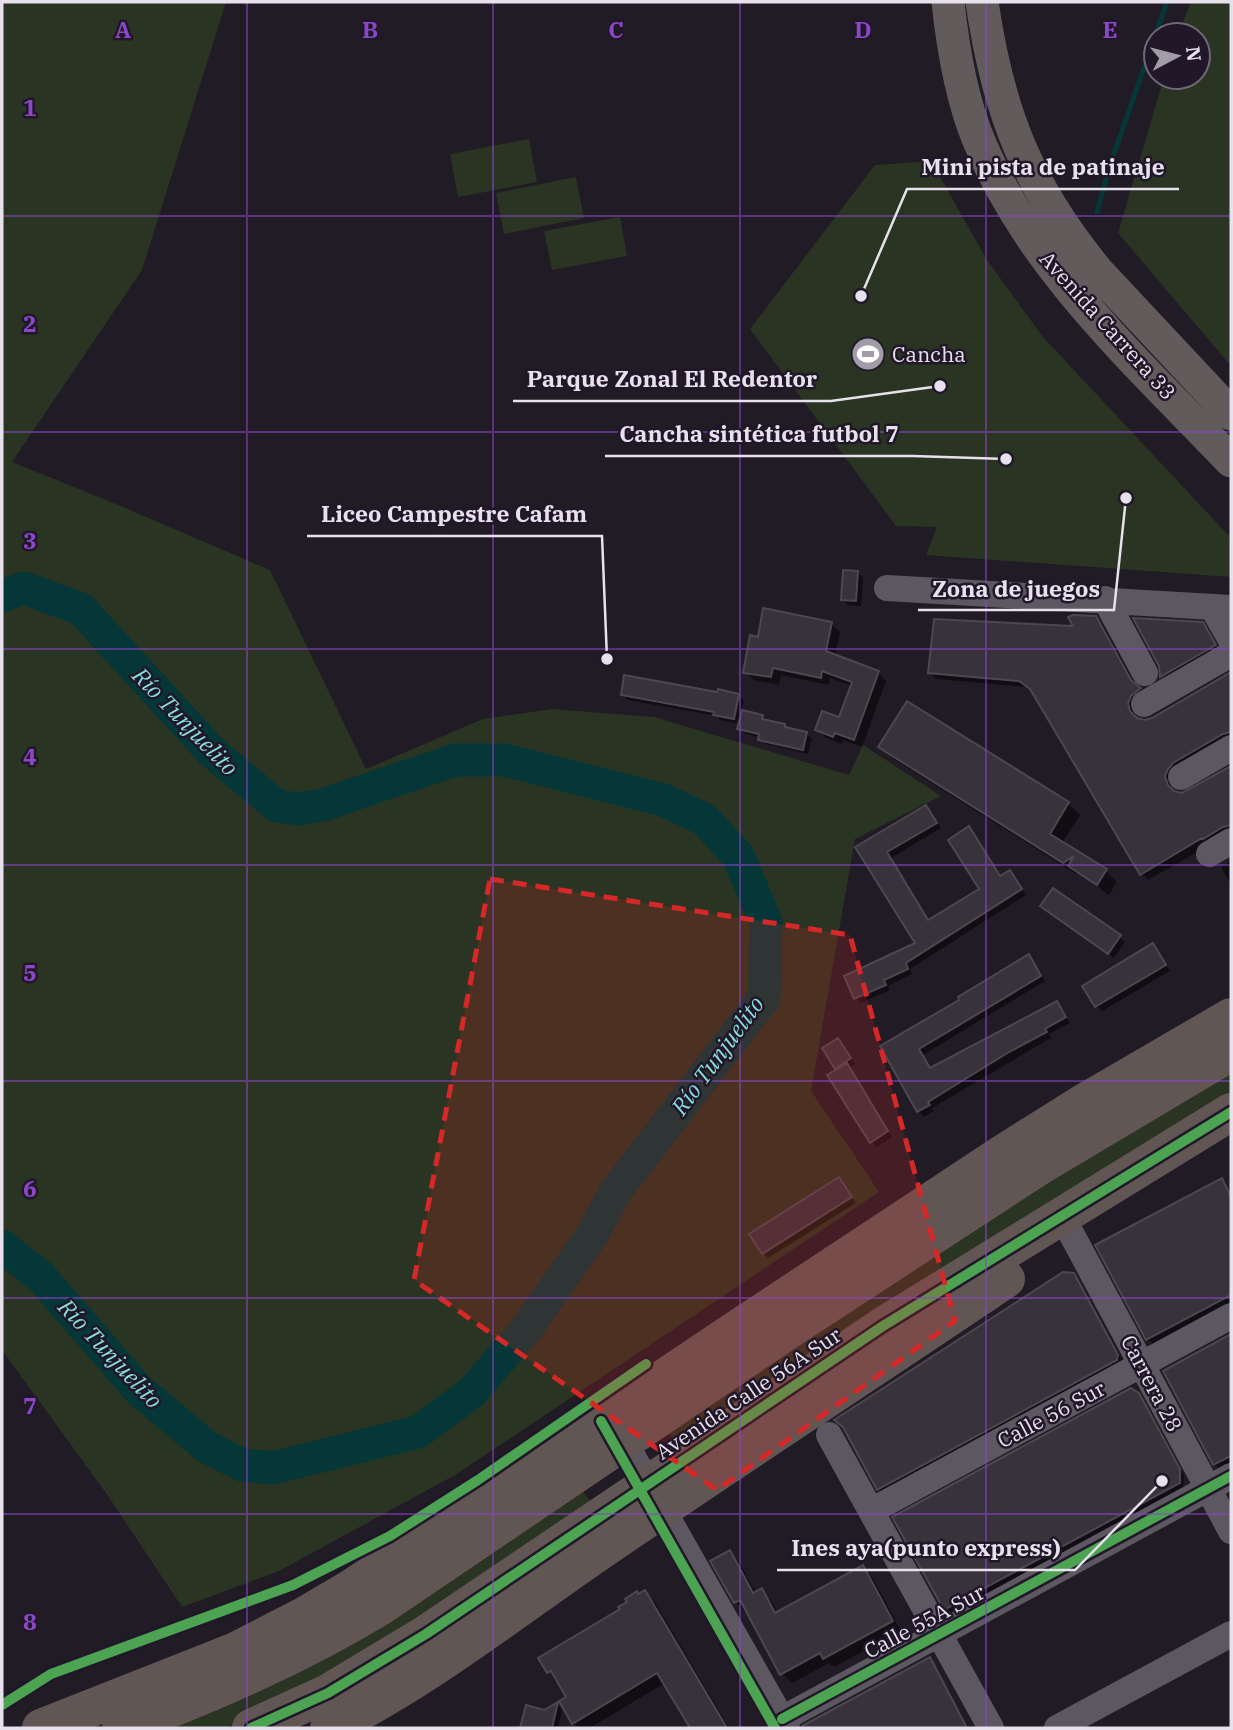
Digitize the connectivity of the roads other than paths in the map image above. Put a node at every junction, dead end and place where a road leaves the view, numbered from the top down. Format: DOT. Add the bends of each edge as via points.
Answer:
graph roads {
  1 [pos="948,2"];
  2 [pos="982,2"];
  3 [pos="1231,414"];
  4 [pos="1231,460"];
  5 [pos="887,588"];
  6 [pos="1105,599"];
  7 [pos="1222,607"];
  8 [pos="1231,639"];
  9 [pos="1231,654"];
  10 [pos="1145,673"];
  11 [pos="1144,704"];
  12 [pos="1231,748"];
  13 [pos="1181,777"];
  14 [pos="1231,1017"];
  15 [pos="1231,1052"];
  16 [pos="1231,1112"];
  17 [pos="1231,1141"];
  18 [pos="953,1187"];
  19 [pos="1072,1234"];
  20 [pos="870,1277"];
  21 [pos="1231,1316"];
  22 [pos="883,1326"];
  23 [pos="1142,1364"];
  24 [pos="841,1390"];
  25 [pos="829,1435"];
  26 [pos="624,1441"];
  27 [pos="1220,1482"];
  28 [pos="655,1496"];
  29 [pos="872,1511"];
  30 [pos="1231,1531"];
  31 [pos="940,1634"];
  32 [pos="1231,1634"];
  33 [pos="433,1667"];
  34 [pos="351,1679"];
  35 [pos="95,1722"];
  36 [pos="784,1724"];
  37 [pos="41,1728"];
  38 [pos="251,1728"];
  39 [pos="329,1728"];
  40 [pos="991,1728"];
  41 [pos="1057,1728"];
  1 -- 4 [label="main road, Avenida Carrera 33" via="967,107 979,142 1021,221 1068,287"];
  2 -- 3 [label="main road, Avenida Carrera 33" via="990,57 1009,125 1045,198 1080,250"];
  5 -- 6 [label="street"];
  6 -- 7 [label="street"];
  6 -- 10 [label="street"];
  7 -- 8 [label="street"];
  9 -- 11 [label="street"];
  12 -- 13 [label="street"];
  14 -- 18 [label="highway, Avenida Calle 56A Sur" via="1080,1105"];
  15 -- 20 [label="highway, Avenida Calle 56A Sur" via="1038,1167"];
  16 -- 22 [label="highway, Avenida Calle 56A Sur"];
  17 -- 19 [label="highway, Avenida Calle 56A Sur"];
  18 -- 20 [label="highway"];
  18 -- 35 [label="highway, Avenida Calle 56A Sur" via="350,1589"];
  19 -- 23 [label="street, Carrera 28"];
  19 -- 24 [label="highway, Avenida Calle 56A Sur"];
  20 -- 26 [label="highway, Avenida Calle 56A Sur"];
  21 -- 23 [label="street, Calle 56 Sur"];
  22 -- 24 [label="highway"];
  22 -- 28 [label="highway, Avenida Calle 56A Sur"];
  23 -- 27 [label="street, Carrera 28"];
  23 -- 29 [label="street, Calle 56 Sur"];
  24 -- 28 [label="highway, Avenida Calle 56A Sur"];
  25 -- 29 [label="street"];
  26 -- 28 [label="street"];
  26 -- 35 [label="highway, Avenida Calle 56A Sur" via="381,1606 319,1642 221,1688"];
  27 -- 30 [label="street, Carrera 28"];
  27 -- 31 [label="street, Calle 55A Sur"];
  28 -- 33 [label="highway, Avenida Calle 56A Sur"];
  28 -- 34 [label="highway, Avenida Calle 56A Sur"];
  28 -- 36 [label="street"];
  29 -- 31 [label="street"];
  31 -- 36 [label="street, Calle 55A Sur"];
  31 -- 40 [label="street"];
  32 -- 41 [label="street"];
  33 -- 34 [label="highway"];
  33 -- 39 [label="highway, Avenida Calle 56A Sur"];
  34 -- 38 [label="highway, Avenida Calle 56A Sur"];
  35 -- 37 [label="highway, Avenida Calle 56A Sur"];
}
